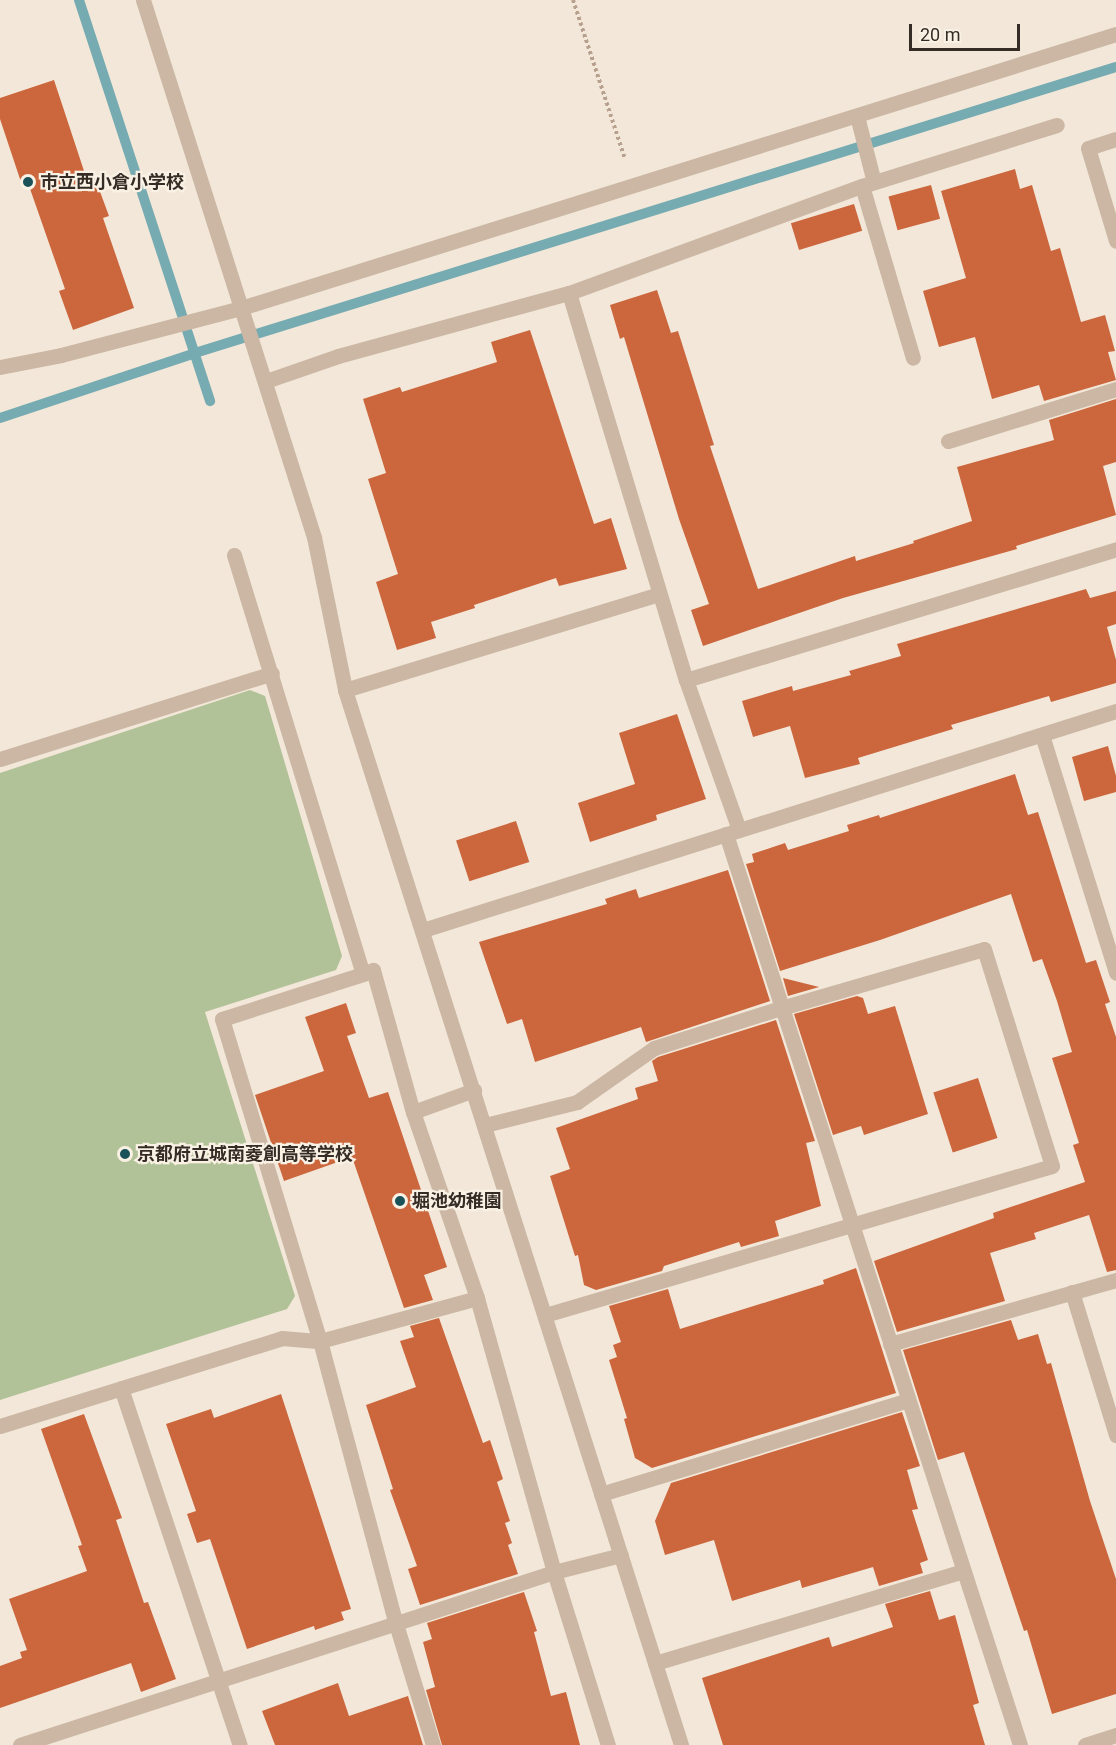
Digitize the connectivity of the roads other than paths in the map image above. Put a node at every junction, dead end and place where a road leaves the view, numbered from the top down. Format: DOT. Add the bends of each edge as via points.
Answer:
graph roads {
  1 [pos="143,0"];
  2 [pos="1116,34"];
  3 [pos="859,121"];
  4 [pos="1058,125"];
  5 [pos="1116,139"];
  6 [pos="870,181"];
  7 [pos="1116,241"];
  8 [pos="569,293"];
  9 [pos="242,310"];
  10 [pos="913,358"];
  11 [pos="0,367"];
  12 [pos="266,381"];
  13 [pos="1116,389"];
  14 [pos="948,441"];
  15 [pos="1116,549"];
  16 [pos="234,555"];
  17 [pos="659,594"];
  18 [pos="272,673"];
  19 [pos="686,680"];
  20 [pos="345,690"];
  21 [pos="1116,711"];
  22 [pos="1042,735"];
  23 [pos="0,759"];
  24 [pos="732,832"];
  25 [pos="423,930"];
  26 [pos="1116,973"];
  27 [pos="363,974"];
  28 [pos="781,1008"];
  29 [pos="474,1090"];
  30 [pos="413,1112"];
  31 [pos="485,1125"];
  32 [pos="851,1225"];
  33 [pos="1116,1280"];
  34 [pos="1072,1292"];
  35 [pos="477,1298"];
  36 [pos="545,1315"];
  37 [pos="320,1341"];
  38 [pos="891,1344"];
  39 [pos="121,1388"];
  40 [pos="908,1400"];
  41 [pos="0,1426"];
  42 [pos="1116,1435"];
  43 [pos="601,1494"];
  44 [pos="621,1555"];
  45 [pos="963,1571"];
  46 [pos="554,1572"];
  47 [pos="396,1624"];
  48 [pos="655,1663"];
  49 [pos="218,1681"];
  50 [pos="1116,1736"];
  51 [pos="20,1745"];
  52 [pos="240,1745"];
  53 [pos="433,1745"];
  54 [pos="608,1745"];
  55 [pos="681,1745"];
  56 [pos="1020,1745"];
  57 [pos="1085,1745"];
  1 -- 9 [label="street"];
  2 -- 3 [label="street"];
  3 -- 6 [label="street"];
  3 -- 9 [label="street" via="634,185"];
  4 -- 6 [label="street"];
  5 -- 7 [label="street" via="1088,148"];
  6 -- 8 [label="street"];
  6 -- 10 [label="street"];
  8 -- 12 [label="street" via="338,356"];
  8 -- 17 [label="street"];
  9 -- 11 [label="street"];
  9 -- 12 [label="street"];
  12 -- 20 [label="street" via="314,537"];
  13 -- 14 [label="street"];
  15 -- 19 [label="street"];
  16 -- 18 [label="street"];
  17 -- 19 [label="street"];
  17 -- 20 [label="street"];
  18 -- 23 [label="street"];
  18 -- 27 [label="street"];
  19 -- 24 [label="street"];
  20 -- 25 [label="street"];
  21 -- 22 [label="street"];
  22 -- 24 [label="street"];
  22 -- 26 [label="street"];
  24 -- 25 [label="street"];
  24 -- 28 [label="street"];
  25 -- 29 [label="street"];
  27 -- 30 [label="street" via="373,970"];
  27 -- 37 [label="street" via="222,1019"];
  28 -- 31 [label="street" via="654,1048 578,1102"];
  28 -- 32 [label="street"];
  28 -- 32 [label="street" via="984,949 1052,1166"];
  29 -- 30 [label="street"];
  29 -- 31 [label="street"];
  30 -- 35 [label="street"];
  31 -- 36 [label="street"];
  32 -- 36 [label="street"];
  32 -- 38 [label="street"];
  33 -- 34 [label="street"];
  34 -- 38 [label="street"];
  34 -- 42 [label="street"];
  35 -- 37 [label="street"];
  35 -- 46 [label="street"];
  36 -- 43 [label="street"];
  37 -- 39 [label="street" via="282,1338"];
  37 -- 47 [label="street"];
  38 -- 40 [label="street"];
  39 -- 41 [label="street"];
  39 -- 49 [label="street"];
  40 -- 43 [label="street"];
  40 -- 45 [label="street"];
  43 -- 44 [label="street"];
  44 -- 46 [label="street"];
  44 -- 48 [label="street"];
  45 -- 48 [label="street"];
  45 -- 56 [label="street"];
  46 -- 47 [label="street"];
  46 -- 54 [label="street"];
  47 -- 49 [label="street"];
  47 -- 53 [label="street"];
  48 -- 55 [label="street"];
  49 -- 51 [label="street"];
  49 -- 52 [label="street"];
  50 -- 57 [label="street"];
}
